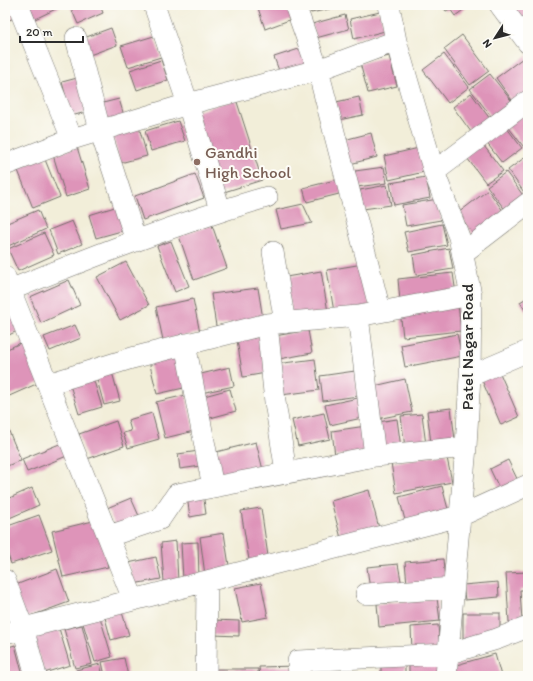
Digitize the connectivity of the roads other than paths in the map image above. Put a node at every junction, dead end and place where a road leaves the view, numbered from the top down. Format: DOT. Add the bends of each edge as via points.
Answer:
graph roads {
  1 [pos="18,5"];
  2 [pos="154,5"];
  3 [pos="295,5"];
  4 [pos="389,5"];
  5 [pos="500,5"];
  6 [pos="76,38"];
  7 [pos="396,41"];
  8 [pos="528,43"];
  9 [pos="318,70"];
  10 [pos="528,101"];
  11 [pos="188,104"];
  12 [pos="100,130"];
  13 [pos="72,139"];
  14 [pos="5,165"];
  15 [pos="434,172"];
  16 [pos="267,197"];
  17 [pos="528,203"];
  18 [pos="220,210"];
  19 [pos="136,241"];
  20 [pos="274,252"];
  21 [pos="463,253"];
  22 [pos="7,287"];
  23 [pos="471,295"];
  24 [pos="380,310"];
  25 [pos="358,316"];
  26 [pos="276,324"];
  27 [pos="185,344"];
  28 [pos="528,352"];
  29 [pos="470,376"];
  30 [pos="48,384"];
  31 [pos="466,447"];
  32 [pos="376,456"];
  33 [pos="286,472"];
  34 [pos="528,485"];
  35 [pos="213,487"];
  36 [pos="460,516"];
  37 [pos="109,536"];
  38 [pos="5,580"];
  39 [pos="207,582"];
  40 [pos="453,588"];
  41 [pos="366,594"];
  42 [pos="133,599"];
  43 [pos="528,627"];
  44 [pos="14,631"];
  45 [pos="447,654"];
  46 [pos="36,676"];
  47 [pos="206,676"];
  48 [pos="299,676"];
  49 [pos="446,676"];
  1 -- 13 [label="street"];
  2 -- 11 [label="street"];
  3 -- 9 [label="street"];
  4 -- 7 [label="street, Patel Nagar Road"];
  5 -- 8 [label="street"];
  6 -- 12 [label="street"];
  7 -- 9 [label="street"];
  7 -- 15 [label="street, Patel Nagar Road"];
  9 -- 11 [label="street"];
  9 -- 24 [label="street"];
  10 -- 15 [label="street"];
  11 -- 12 [label="street"];
  11 -- 18 [label="street"];
  12 -- 13 [label="street"];
  12 -- 19 [label="street"];
  13 -- 14 [label="street"];
  15 -- 21 [label="street, Patel Nagar Road"];
  16 -- 18 [label="street"];
  17 -- 21 [label="street"];
  18 -- 19 [label="street"];
  19 -- 22 [label="street"];
  20 -- 26 [label="street"];
  21 -- 23 [label="street, Patel Nagar Road"];
  22 -- 30 [label="street"];
  23 -- 24 [label="street"];
  23 -- 29 [label="street, Patel Nagar Road"];
  24 -- 25 [label="street"];
  25 -- 26 [label="street"];
  25 -- 32 [label="street"];
  26 -- 27 [label="street"];
  26 -- 33 [label="street" via="275,402"];
  27 -- 30 [label="street"];
  27 -- 35 [label="street"];
  28 -- 29 [label="street"];
  29 -- 31 [label="street, Patel Nagar Road"];
  30 -- 37 [label="street"];
  31 -- 32 [label="street"];
  31 -- 36 [label="street, Patel Nagar Road"];
  32 -- 33 [label="street"];
  33 -- 35 [label="street"];
  34 -- 36 [label="street"];
  35 -- 37 [label="street" via="177,494 160,519"];
  36 -- 39 [label="street"];
  36 -- 40 [label="street, Patel Nagar Road"];
  37 -- 42 [label="street"];
  38 -- 44 [label="street"];
  39 -- 42 [label="street"];
  39 -- 47 [label="street"];
  40 -- 41 [label="street"];
  40 -- 45 [label="street, Patel Nagar Road"];
  42 -- 44 [label="street"];
  43 -- 45 [label="street"];
  44 -- 46 [label="street"];
  45 -- 48 [label="street" via="298,661"];
  45 -- 49 [label="street, Patel Nagar Road"];
}
